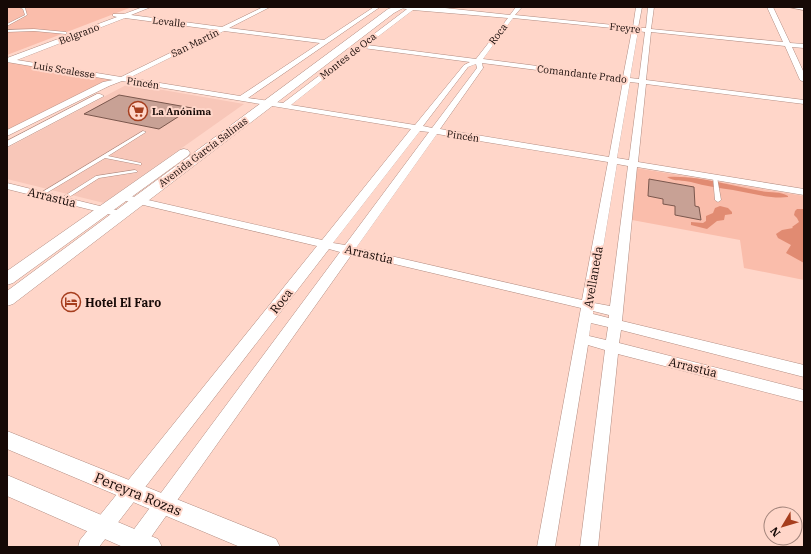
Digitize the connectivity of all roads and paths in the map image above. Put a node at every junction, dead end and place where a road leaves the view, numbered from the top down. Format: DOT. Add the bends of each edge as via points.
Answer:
graph roads {
  1 [pos="20,7"];
  2 [pos="135,7"];
  3 [pos="148,7"];
  4 [pos="267,7"];
  5 [pos="377,7"];
  6 [pos="387,7"];
  7 [pos="397,7"];
  8 [pos="413,7"];
  9 [pos="425,7"];
  10 [pos="519,7"];
  11 [pos="639,7"];
  12 [pos="651,7"];
  13 [pos="770,7"];
  14 [pos="791,7"];
  15 [pos="804,8"];
  16 [pos="445,10"];
  17 [pos="115,15"];
  18 [pos="125,16"];
  19 [pos="512,16"];
  20 [pos="7,25"];
  21 [pos="224,29"];
  22 [pos="635,29"];
  23 [pos="648,30"];
  24 [pos="7,31"];
  25 [pos="14,31"];
  26 [pos="66,33"];
  27 [pos="7,35"];
  28 [pos="325,42"];
  29 [pos="788,45"];
  30 [pos="361,46"];
  31 [pos="804,46"];
  32 [pos="8,59"];
  33 [pos="478,61"];
  34 [pos="122,79"];
  35 [pos="627,80"];
  36 [pos="804,80"];
  37 [pos="642,82"];
  38 [pos="241,99"];
  39 [pos="262,102"];
  40 [pos="804,102"];
  41 [pos="284,106"];
  42 [pos="417,128"];
  43 [pos="434,131"];
  44 [pos="144,132"];
  45 [pos="7,133"];
  46 [pos="7,144"];
  47 [pos="104,156"];
  48 [pos="613,160"];
  49 [pos="139,164"];
  50 [pos="633,164"];
  51 [pos="135,171"];
  52 [pos="715,177"];
  53 [pos="7,186"];
  54 [pos="804,192"];
  55 [pos="41,194"];
  56 [pos="122,197"];
  57 [pos="61,200"];
  58 [pos="718,200"];
  59 [pos="138,201"];
  60 [pos="103,210"];
  61 [pos="120,214"];
  62 [pos="326,244"];
  63 [pos="348,250"];
  64 [pos="7,279"];
  65 [pos="7,300"];
  66 [pos="587,311"];
  67 [pos="615,318"];
  68 [pos="582,339"];
  69 [pos="612,346"];
  70 [pos="804,371"];
  71 [pos="804,396"];
  72 [pos="7,440"];
  73 [pos="7,485"];
  74 [pos="131,491"];
  75 [pos="163,504"];
  76 [pos="103,527"];
  77 [pos="140,545"];
  78 [pos="87,547"];
  79 [pos="268,547"];
  80 [pos="546,547"];
  81 [pos="589,547"];
  1 -- 20 [label="lane" via="26,15"];
  2 -- 17 [label="street, Belgrano"];
  3 -- 18 [label="street, Belgrano"];
  4 -- 21 [label="street, San Martín"];
  5 -- 28 [label="street"];
  6 -- 39 [label="main road, Avenida García Salinas"];
  7 -- 8 [label="street, Freyre"];
  7 -- 39 [label="main road, Avenida García Salinas"];
  8 -- 16 [label="street, Freyre"];
  8 -- 30 [label="street, Montes de Oca"];
  9 -- 16 [label="street, Freyre"];
  10 -- 19 [label="street, Roca"];
  11 -- 22 [label="street, Avellaneda"];
  12 -- 23 [label="street, Avellaneda"];
  13 -- 29 [label="street"];
  14 -- 15 [label="street"];
  16 -- 19 [label="street, Freyre"];
  17 -- 18 [label="street, Levalle"];
  17 -- 26 [label="street, Belgrano"];
  18 -- 21 [label="street, Levalle"];
  18 -- 32 [label="street, Belgrano"];
  19 -- 22 [label="street, Freyre"];
  19 -- 33 [label="street, Roca"];
  21 -- 28 [label="street"];
  21 -- 34 [label="street, San Martín"];
  22 -- 23 [label="street, Freyre"];
  22 -- 35 [label="street, Avellaneda"];
  23 -- 29 [label="street, Freyre"];
  23 -- 37 [label="street, Avellaneda"];
  24 -- 25 [label="lane"];
  25 -- 26 [label="lane"];
  25 -- 27 [label="lane"];
  26 -- 32 [label="street, Belgrano"];
  28 -- 38 [label="street"];
  29 -- 31 [label="street, Freyre"];
  29 -- 36 [label="street"];
  30 -- 33 [label="street, Comandante Prado"];
  30 -- 41 [label="street, Montes de Oca"];
  32 -- 34 [label="street, Luis Scalesse"];
  33 -- 35 [label="street, Comandante Prado"];
  33 -- 42 [label="street, Roca" via="466,66"];
  33 -- 43 [label="street, Roca" via="480,68"];
  34 -- 38 [label="street, Pincén"];
  34 -- 45 [label="street, San Martín" via="106,84"];
  34 -- 46 [label="street, San Martín" via="120,86"];
  35 -- 37 [label="street, Comandante Prado"];
  35 -- 48 [label="street, Avellaneda"];
  37 -- 40 [label="street, Comandante Prado"];
  37 -- 50 [label="street, Avellaneda"];
  38 -- 39 [label="street, Pincén"];
  39 -- 41 [label="street, Pincén"];
  39 -- 56 [label="main road, Avenida García Salinas"];
  39 -- 59 [label="main road, Avenida García Salinas"];
  41 -- 42 [label="street, Pincén"];
  42 -- 43 [label="street, Pincén"];
  42 -- 62 [label="street, Roca"];
  43 -- 48 [label="street, Pincén"];
  43 -- 63 [label="street, Roca"];
  44 -- 47 [label="lane"];
  47 -- 49 [label="lane"];
  47 -- 55 [label="lane"];
  48 -- 50 [label="street, Pincén"];
  48 -- 66 [label="street, Avellaneda"];
  50 -- 52 [label="street, Pincén"];
  50 -- 67 [label="street, Avellaneda"];
  51 -- 57 [label="lane" via="98,176"];
  52 -- 54 [label="street, Pincén"];
  52 -- 58 [label="lane"];
  53 -- 55 [label="street, Arrastúa"];
  55 -- 57 [label="street, Arrastúa"];
  56 -- 59 [label="street, Arrastúa"];
  56 -- 60 [label="main road, Avenida García Salinas"];
  57 -- 60 [label="street, Arrastúa"];
  59 -- 61 [label="main road, Avenida García Salinas"];
  59 -- 62 [label="street, Arrastúa"];
  60 -- 61 [label="street, Arrastúa"];
  60 -- 64 [label="main road, Avenida García Salinas"];
  61 -- 65 [label="main road, Avenida García Salinas"];
  62 -- 63 [label="street, Arrastúa"];
  62 -- 74 [label="street, Roca"];
  63 -- 66 [label="street, Arrastúa"];
  63 -- 75 [label="street, Roca"];
  66 -- 67 [label="street, Arrastúa"];
  66 -- 68 [label="street, Avellaneda"];
  67 -- 69 [label="street, Avellaneda"];
  67 -- 70 [label="street, Arrastúa"];
  68 -- 69 [label="street, Arrastúa"];
  68 -- 80 [label="street, Avellaneda"];
  69 -- 71 [label="street, Arrastúa"];
  69 -- 81 [label="street, Avellaneda"];
  72 -- 74 [label="street, Pereyra Rozas"];
  73 -- 76 [label="street"];
  74 -- 75 [label="street, Pereyra Rozas"];
  74 -- 76 [label="street, Roca"];
  75 -- 77 [label="street, Roca"];
  75 -- 79 [label="street, Pereyra Rozas"];
  76 -- 77 [label="street"];
  76 -- 78 [label="street, Roca"];
}
